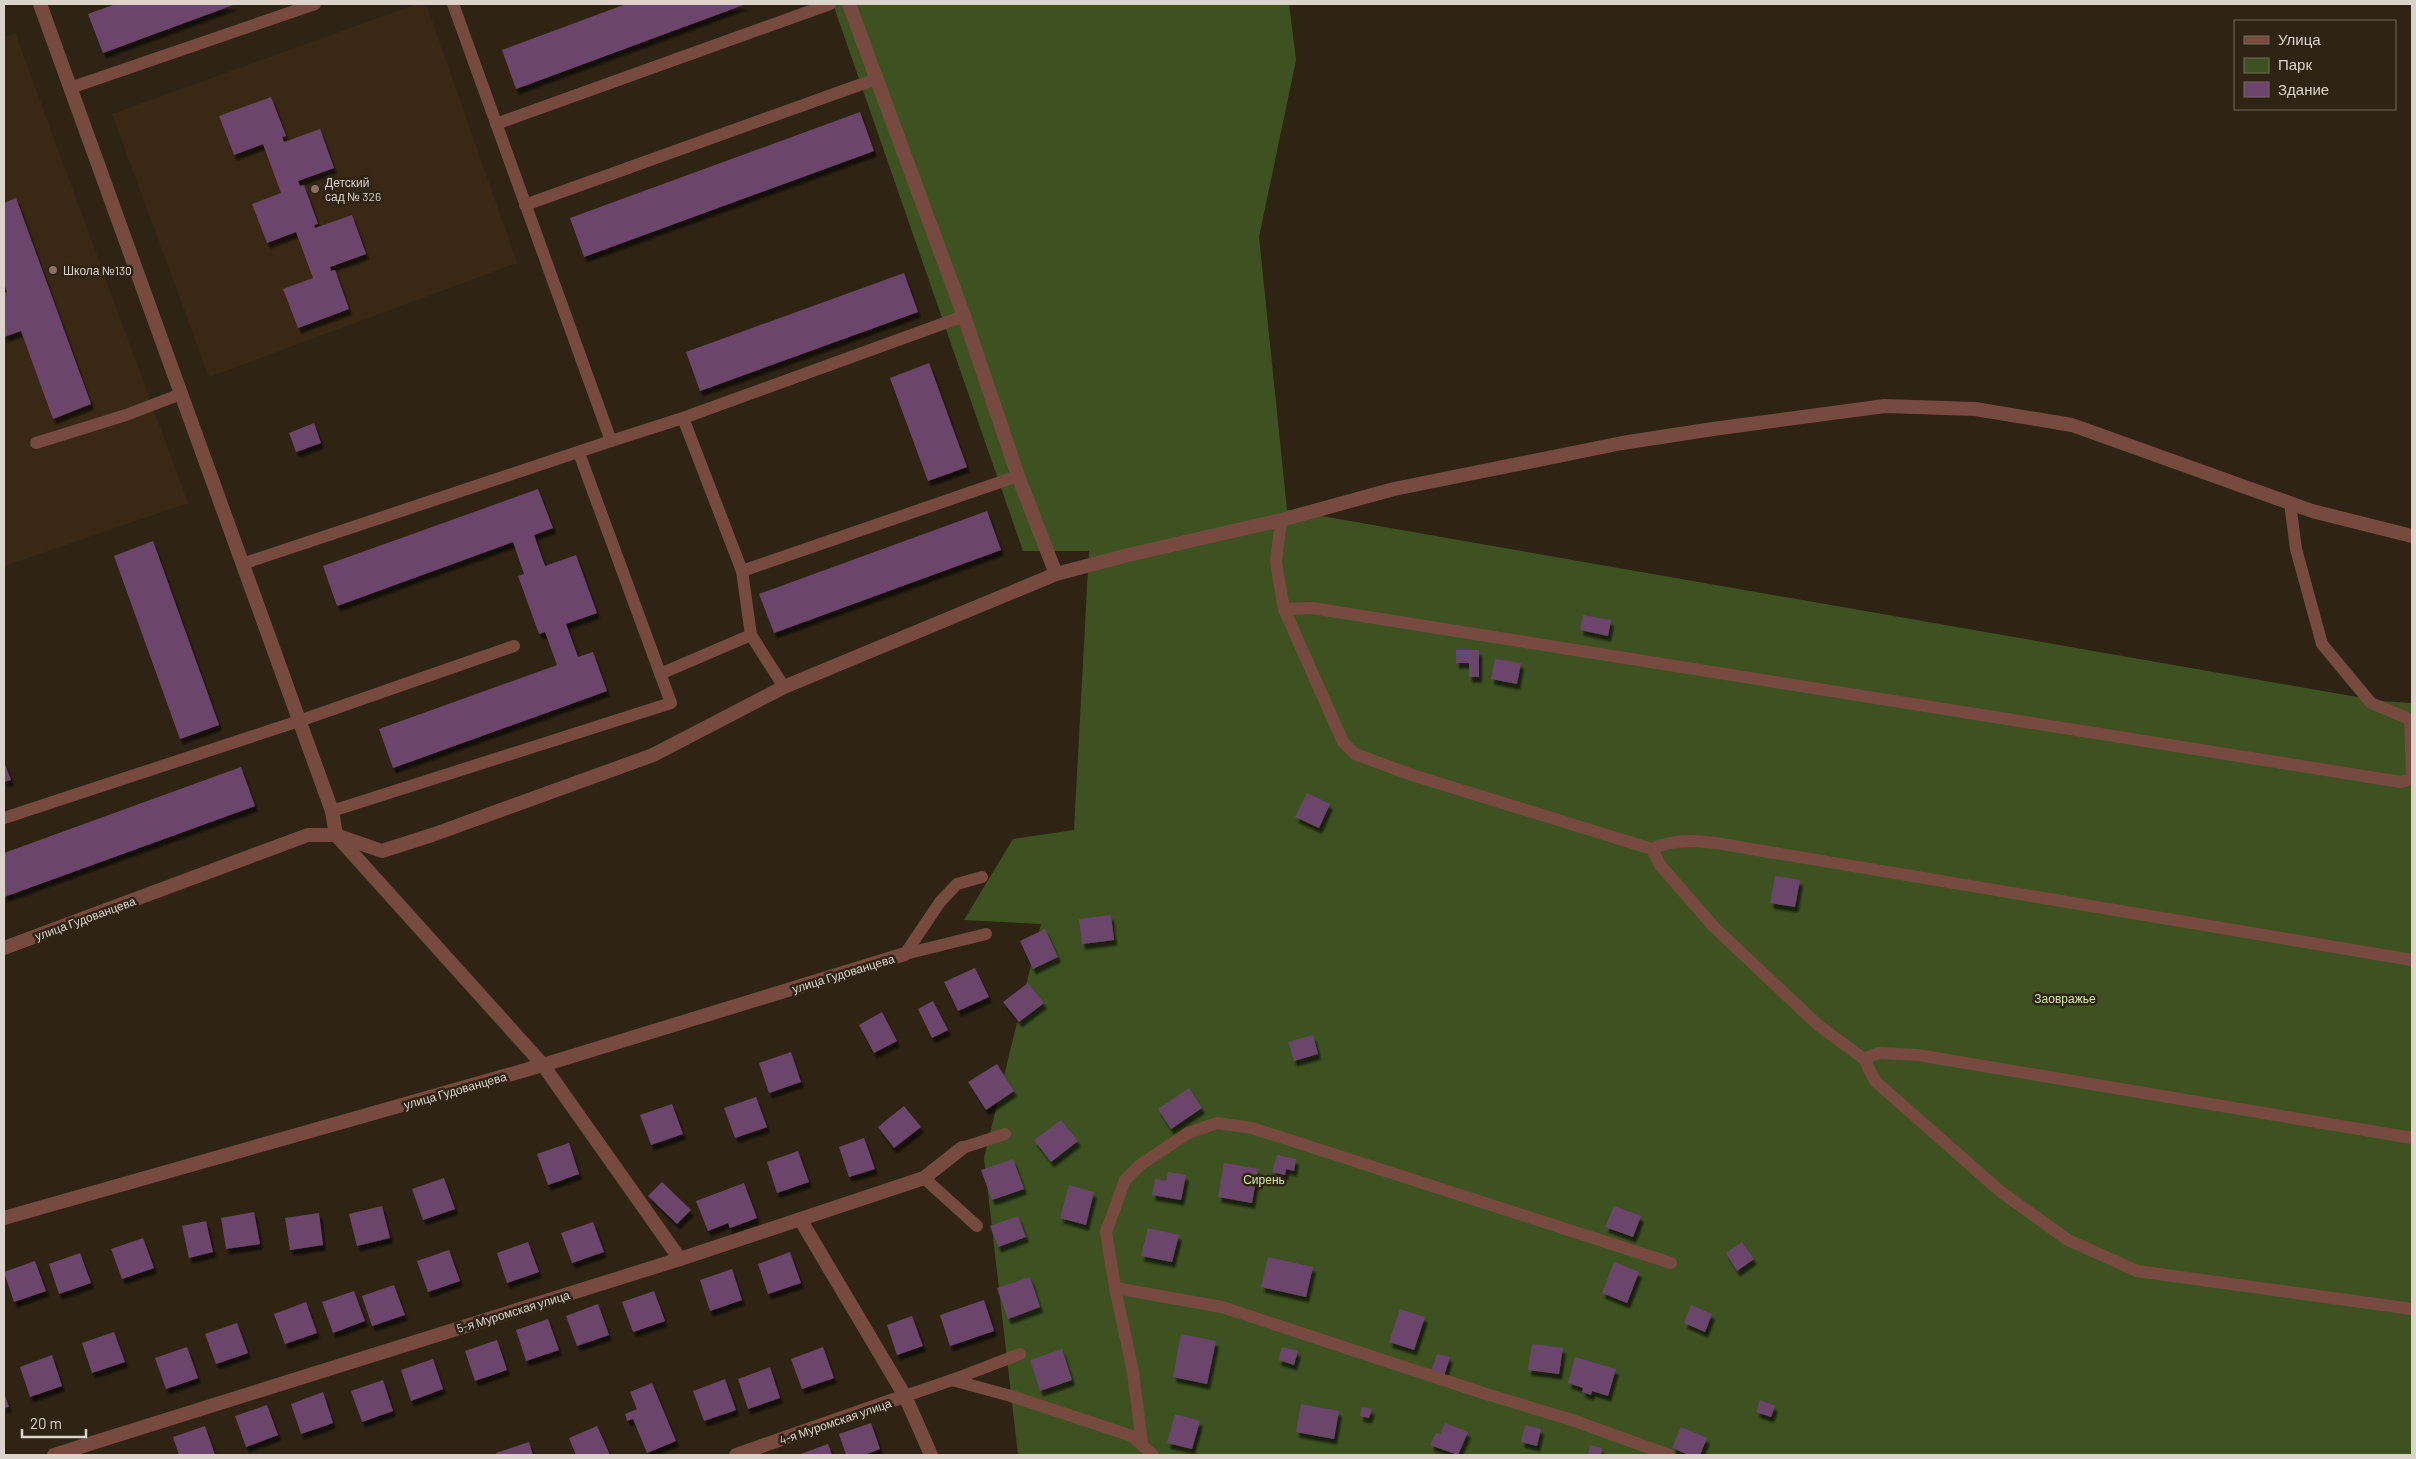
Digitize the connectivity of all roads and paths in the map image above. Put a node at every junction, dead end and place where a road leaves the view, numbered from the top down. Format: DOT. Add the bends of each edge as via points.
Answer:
graph roads {
  1 [pos="40,4"];
  2 [pos="315,4"];
  3 [pos="453,4"];
  4 [pos="830,4"];
  5 [pos="849,4"];
  6 [pos="876,79"];
  7 [pos="70,88"];
  8 [pos="496,124"];
  9 [pos="526,205"];
  10 [pos="964,316"];
  11 [pos="181,394"];
  12 [pos="683,418"];
  13 [pos="611,441"];
  14 [pos="36,443"];
  15 [pos="579,453"];
  16 [pos="1018,476"];
  17 [pos="2290,503"];
  18 [pos="1280,520"];
  19 [pos="2412,536"];
  20 [pos="242,564"];
  21 [pos="742,571"];
  22 [pos="1056,574"];
  23 [pos="1284,609"];
  24 [pos="751,635"];
  25 [pos="514,646"];
  26 [pos="660,674"];
  27 [pos="784,687"];
  28 [pos="2411,720"];
  29 [pos="299,721"];
  30 [pos="2412,779"];
  31 [pos="332,811"];
  32 [pos="4,818"];
  33 [pos="336,836"];
  34 [pos="1652,849"];
  35 [pos="982,877"];
  36 [pos="986,934"];
  37 [pos="4,948"];
  38 [pos="905,954"];
  39 [pos="2412,960"];
  40 [pos="1864,1059"];
  41 [pos="543,1066"];
  42 [pos="1005,1134"];
  43 [pos="2412,1138"];
  44 [pos="962,1148"];
  45 [pos="924,1178"];
  46 [pos="4,1218"];
  47 [pos="800,1219"];
  48 [pos="977,1226"];
  49 [pos="680,1259"];
  50 [pos="1671,1263"];
  51 [pos="1115,1288"];
  52 [pos="2412,1309"];
  53 [pos="1020,1354"];
  54 [pos="952,1380"];
  55 [pos="906,1396"];
  56 [pos="1142,1444"];
  57 [pos="54,1455"];
  58 [pos="736,1455"];
  59 [pos="930,1455"];
  60 [pos="1153,1455"];
  61 [pos="1669,1455"];
  1 -- 7 [label="street"];
  2 -- 7 [label="lane"];
  3 -- 8 [label="lane"];
  4 -- 8 [label="lane"];
  5 -- 6 [label="street"];
  6 -- 9 [label="lane"];
  6 -- 10 [label="street"];
  7 -- 11 [label="street"];
  8 -- 9 [label="lane"];
  9 -- 13 [label="lane"];
  10 -- 12 [label="lane"];
  10 -- 16 [label="street"];
  11 -- 14 [label="lane"];
  11 -- 20 [label="street"];
  12 -- 13 [label="lane"];
  12 -- 21 [label="lane"];
  13 -- 15 [label="lane"];
  15 -- 20 [label="lane"];
  15 -- 26 [label="lane"];
  16 -- 21 [label="lane"];
  16 -- 22 [label="street"];
  17 -- 18 [label="street, улица Гудованцева" via="2072,425 1975,409 1885,406 1622,443 1394,490"];
  17 -- 19 [label="street, улица Гудованцева"];
  17 -- 28 [label="lane" via="2296,549 2322,644 2371,702"];
  18 -- 22 [label="street, улица Гудованцева"];
  18 -- 23 [label="lane" via="1276,562"];
  20 -- 29 [label="street"];
  21 -- 24 [label="lane"];
  22 -- 27 [label="street, улица Гудованцева"];
  23 -- 30 [label="lane" via="1312,608 2401,782"];
  23 -- 34 [label="lane" via="1344,742 1355,754 1412,775"];
  24 -- 26 [label="lane"];
  24 -- 27 [label="lane"];
  25 -- 29 [label="lane"];
  26 -- 31 [label="lane" via="671,703"];
  27 -- 33 [label="street, улица Гудованцева" via="652,755 432,836 382,850"];
  28 -- 30 [label="lane"];
  29 -- 31 [label="street"];
  29 -- 32 [label="lane"];
  31 -- 33 [label="street"];
  33 -- 37 [label="street, улица Гудованцева" via="308,835"];
  33 -- 41 [label="street"];
  34 -- 39 [label="lane" via="1662,844 1697,842 1769,852"];
  34 -- 40 [label="lane" via="1660,864 1714,927 1818,1025"];
  35 -- 38 [label="lane" via="957,884 940,902"];
  36 -- 38 [label="lane"];
  38 -- 41 [label="street, улица Гудованцева"];
  40 -- 43 [label="lane" via="1878,1052 1918,1055"];
  40 -- 52 [label="lane" via="1875,1081 2001,1192 2068,1240 2137,1271"];
  41 -- 46 [label="street, улица Гудованцева"];
  41 -- 49 [label="street"];
  42 -- 44 [label="lane"];
  44 -- 45 [label="street, 5-я Муромская улица"];
  45 -- 47 [label="street, 5-я Муромская улица"];
  45 -- 48 [label="lane"];
  47 -- 49 [label="street, 5-я Муромская улица"];
  47 -- 55 [label="street"];
  49 -- 57 [label="street, 5-я Муромская улица"];
  50 -- 51 [label="lane" via="1252,1128 1218,1123 1188,1134 1140,1165 1125,1180 1106,1232"];
  51 -- 56 [label="lane" via="1133,1372"];
  51 -- 61 [label="lane" via="1222,1307 1572,1420"];
  53 -- 54 [label="lane"];
  54 -- 55 [label="lane"];
  54 -- 56 [label="lane" via="1132,1436"];
  55 -- 58 [label="street, 4-я Муромская улица"];
  55 -- 59 [label="street"];
  56 -- 60 [label="lane"];
}
